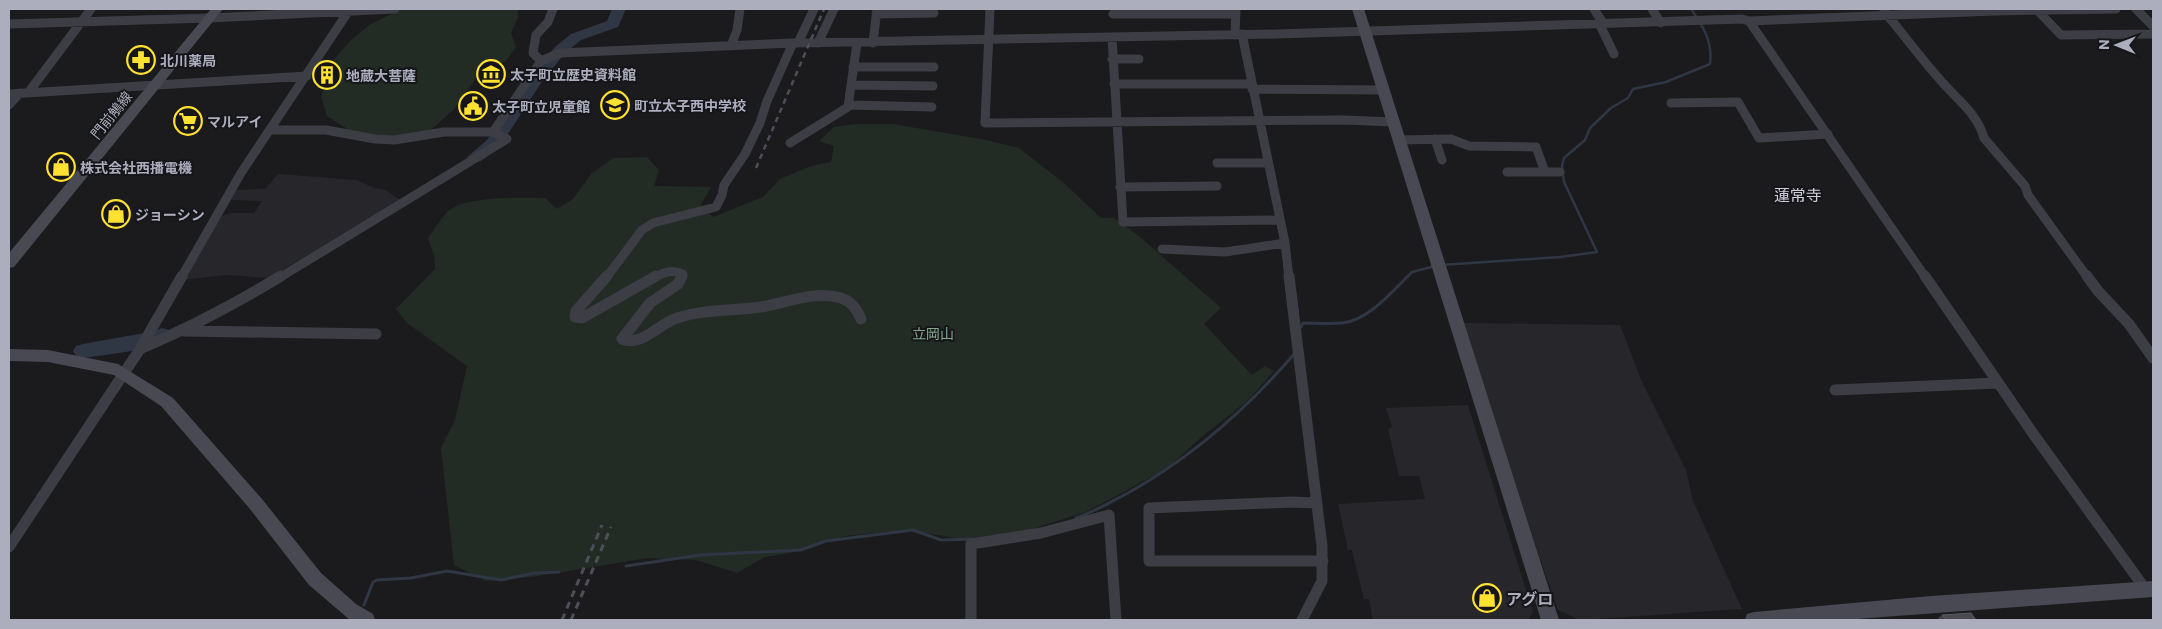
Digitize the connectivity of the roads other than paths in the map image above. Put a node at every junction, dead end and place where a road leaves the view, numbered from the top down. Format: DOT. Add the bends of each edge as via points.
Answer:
graph roads {
  1 [pos="91,9"];
  2 [pos="395,9"];
  3 [pos="553,9"];
  4 [pos="740,9"];
  5 [pos="814,9"];
  6 [pos="834,9"];
  7 [pos="990,9"];
  8 [pos="1358,9"];
  9 [pos="1594,9"];
  10 [pos="1652,9"];
  11 [pos="2116,9"];
  12 [pos="2136,9"];
  13 [pos="349,10"];
  14 [pos="2007,10"];
  15 [pos="2038,10"];
  16 [pos="1236,11"];
  17 [pos="876,12"];
  18 [pos="1138,12"];
  19 [pos="1884,12"];
  20 [pos="213,13"];
  21 [pos="934,14"];
  22 [pos="1113,14"];
  23 [pos="80,21"];
  24 [pos="1749,21"];
  25 [pos="1661,22"];
  26 [pos="9,24"];
  27 [pos="1602,25"];
  28 [pos="2153,26"];
  29 [pos="1365,31"];
  30 [pos="1239,34"];
  31 [pos="2153,34"];
  32 [pos="1112,38"];
  33 [pos="987,40"];
  34 [pos="796,43"];
  35 [pos="857,43"];
  36 [pos="873,43"];
  37 [pos="818,44"];
  38 [pos="731,46"];
  39 [pos="1614,54"];
  40 [pos="1112,59"];
  41 [pos="1139,59"];
  42 [pos="541,61"];
  43 [pos="854,67"];
  44 [pos="934,67"];
  45 [pos="307,76"];
  46 [pos="1114,84"];
  47 [pos="155,85"];
  48 [pos="851,85"];
  49 [pos="928,87"];
  50 [pos="1252,87"];
  51 [pos="1382,90"];
  52 [pos="24,93"];
  53 [pos="9,94"];
  54 [pos="1671,103"];
  55 [pos="9,105"];
  56 [pos="848,105"];
  57 [pos="932,107"];
  58 [pos="1259,120"];
  59 [pos="1116,122"];
  60 [pos="1394,122"];
  61 [pos="271,130"];
  62 [pos="493,132"];
  63 [pos="1828,134"];
  64 [pos="1435,139"];
  65 [pos="1398,140"];
  66 [pos="790,143"];
  67 [pos="1442,160"];
  68 [pos="1268,163"];
  69 [pos="1217,164"];
  70 [pos="1507,172"];
  71 [pos="1545,172"];
  72 [pos="1560,172"];
  73 [pos="1216,186"];
  74 [pos="1120,187"];
  75 [pos="1280,220"];
  76 [pos="1284,243"];
  77 [pos="1162,249"];
  78 [pos="9,263"];
  79 [pos="862,319"];
  80 [pos="183,331"];
  81 [pos="376,334"];
  82 [pos="143,343"];
  83 [pos="9,354"];
  84 [pos="2153,358"];
  85 [pos="123,373"];
  86 [pos="1998,383"];
  87 [pos="1835,390"];
  88 [pos="1316,503"];
  89 [pos="9,547"];
  90 [pos="1323,561"];
  91 [pos="2149,590"];
  92 [pos="366,620"];
  93 [pos="972,620"];
  94 [pos="1116,620"];
  95 [pos="1302,620"];
  96 [pos="1550,620"];
  97 [pos="1754,620"];
  98 [pos="1759,620"];
  1 -- 23 [label="street"];
  2 -- 13 [label="street"];
  3 -- 42 [label="street" via="548,22 536,35 533,53"];
  4 -- 38 [label="street"];
  5 -- 34 [label="street"];
  6 -- 37 [label="street"];
  7 -- 33 [label="street"];
  8 -- 29 [label="street"];
  9 -- 27 [label="street"];
  10 -- 25 [label="street"];
  11 -- 15 [label="street"];
  12 -- 28 [label="street"];
  13 -- 20 [label="street"];
  13 -- 45 [label="street"];
  14 -- 15 [label="street"];
  14 -- 19 [label="street"];
  15 -- 31 [label="street" via="2061,35"];
  16 -- 18 [label="street" via="1206,15"];
  16 -- 30 [label="street"];
  17 -- 21 [label="street"];
  17 -- 36 [label="street"];
  18 -- 22 [label="street"];
  19 -- 24 [label="street"];
  19 -- 84 [label="street" via="1967,107 1984,138 2025,186 2028,195 2098,290 2129,324"];
  20 -- 23 [label="street"];
  20 -- 47 [label="street, 門前鵤線"];
  23 -- 26 [label="street"];
  23 -- 52 [label="street"];
  24 -- 25 [label="street"];
  24 -- 63 [label="street"];
  25 -- 27 [label="street"];
  27 -- 29 [label="street"];
  27 -- 39 [label="street"];
  29 -- 30 [label="street"];
  29 -- 51 [label="street"];
  30 -- 32 [label="street"];
  30 -- 50 [label="street"];
  32 -- 33 [label="street"];
  32 -- 40 [label="street"];
  33 -- 36 [label="street"];
  33 -- 59 [label="street" via="985,123"];
  34 -- 37 [label="street"];
  34 -- 38 [label="street"];
  34 -- 79 [label="street" via="745,154 724,185 716,207 642,230 576,311 575,317 582,318 664,272 676,271 684,274 678,284 650,303 622,339 638,341 666,322 688,314 751,308 821,296 842,298 856,306"];
  35 -- 36 [label="street"];
  35 -- 37 [label="street"];
  35 -- 43 [label="street"];
  38 -- 42 [label="street" via="560,53"];
  40 -- 41 [label="street"];
  40 -- 46 [label="street"];
  42 -- 62 [label="street"];
  43 -- 44 [label="street" via="895,70"];
  43 -- 48 [label="street"];
  45 -- 47 [label="street"];
  45 -- 61 [label="street"];
  46 -- 50 [label="street"];
  46 -- 59 [label="street"];
  47 -- 52 [label="street"];
  47 -- 78 [label="street, 門前鵤線"];
  48 -- 49 [label="street"];
  48 -- 56 [label="street"];
  50 -- 51 [label="street" via="1306,85"];
  50 -- 58 [label="street"];
  51 -- 60 [label="street"];
  52 -- 53 [label="street"];
  52 -- 55 [label="street"];
  54 -- 63 [label="street" via="1738,102 1759,138"];
  56 -- 57 [label="street"];
  56 -- 66 [label="street"];
  58 -- 59 [label="street"];
  58 -- 60 [label="street"];
  58 -- 68 [label="street"];
  59 -- 74 [label="street"];
  60 -- 65 [label="street"];
  61 -- 62 [label="street" via="326,130 394,140 444,132"];
  61 -- 82 [label="street" via="222,203"];
  62 -- 80 [label="street" via="507,139 287,274"];
  63 -- 86 [label="street"];
  64 -- 65 [label="street"];
  64 -- 67 [label="street"];
  64 -- 71 [label="street" via="1450,139 1469,146 1536,147"];
  65 -- 96 [label="street"];
  68 -- 69 [label="street"];
  68 -- 75 [label="street"];
  70 -- 71 [label="street"];
  71 -- 72 [label="street"];
  73 -- 74 [label="street"];
  74 -- 75 [label="street" via="1123,222"];
  75 -- 76 [label="street"];
  76 -- 77 [label="street" via="1225,252"];
  76 -- 88 [label="street"];
  80 -- 81 [label="street"];
  80 -- 82 [label="street"];
  82 -- 85 [label="street"];
  83 -- 85 [label="street" via="48,356"];
  85 -- 89 [label="street"];
  85 -- 92 [label="street" via="167,402 222,462 315,579"];
  86 -- 87 [label="street"];
  86 -- 91 [label="street"];
  88 -- 90 [label="street"];
  88 -- 90 [label="street" via="1149,508 1149,561"];
  90 -- 95 [label="street" via="1322,581"];
  91 -- 98 [label="street" via="1931,604"];
  93 -- 94 [label="street" via="970,544 1066,529 1110,515"];
  97 -- 98 [label="street"];
}
